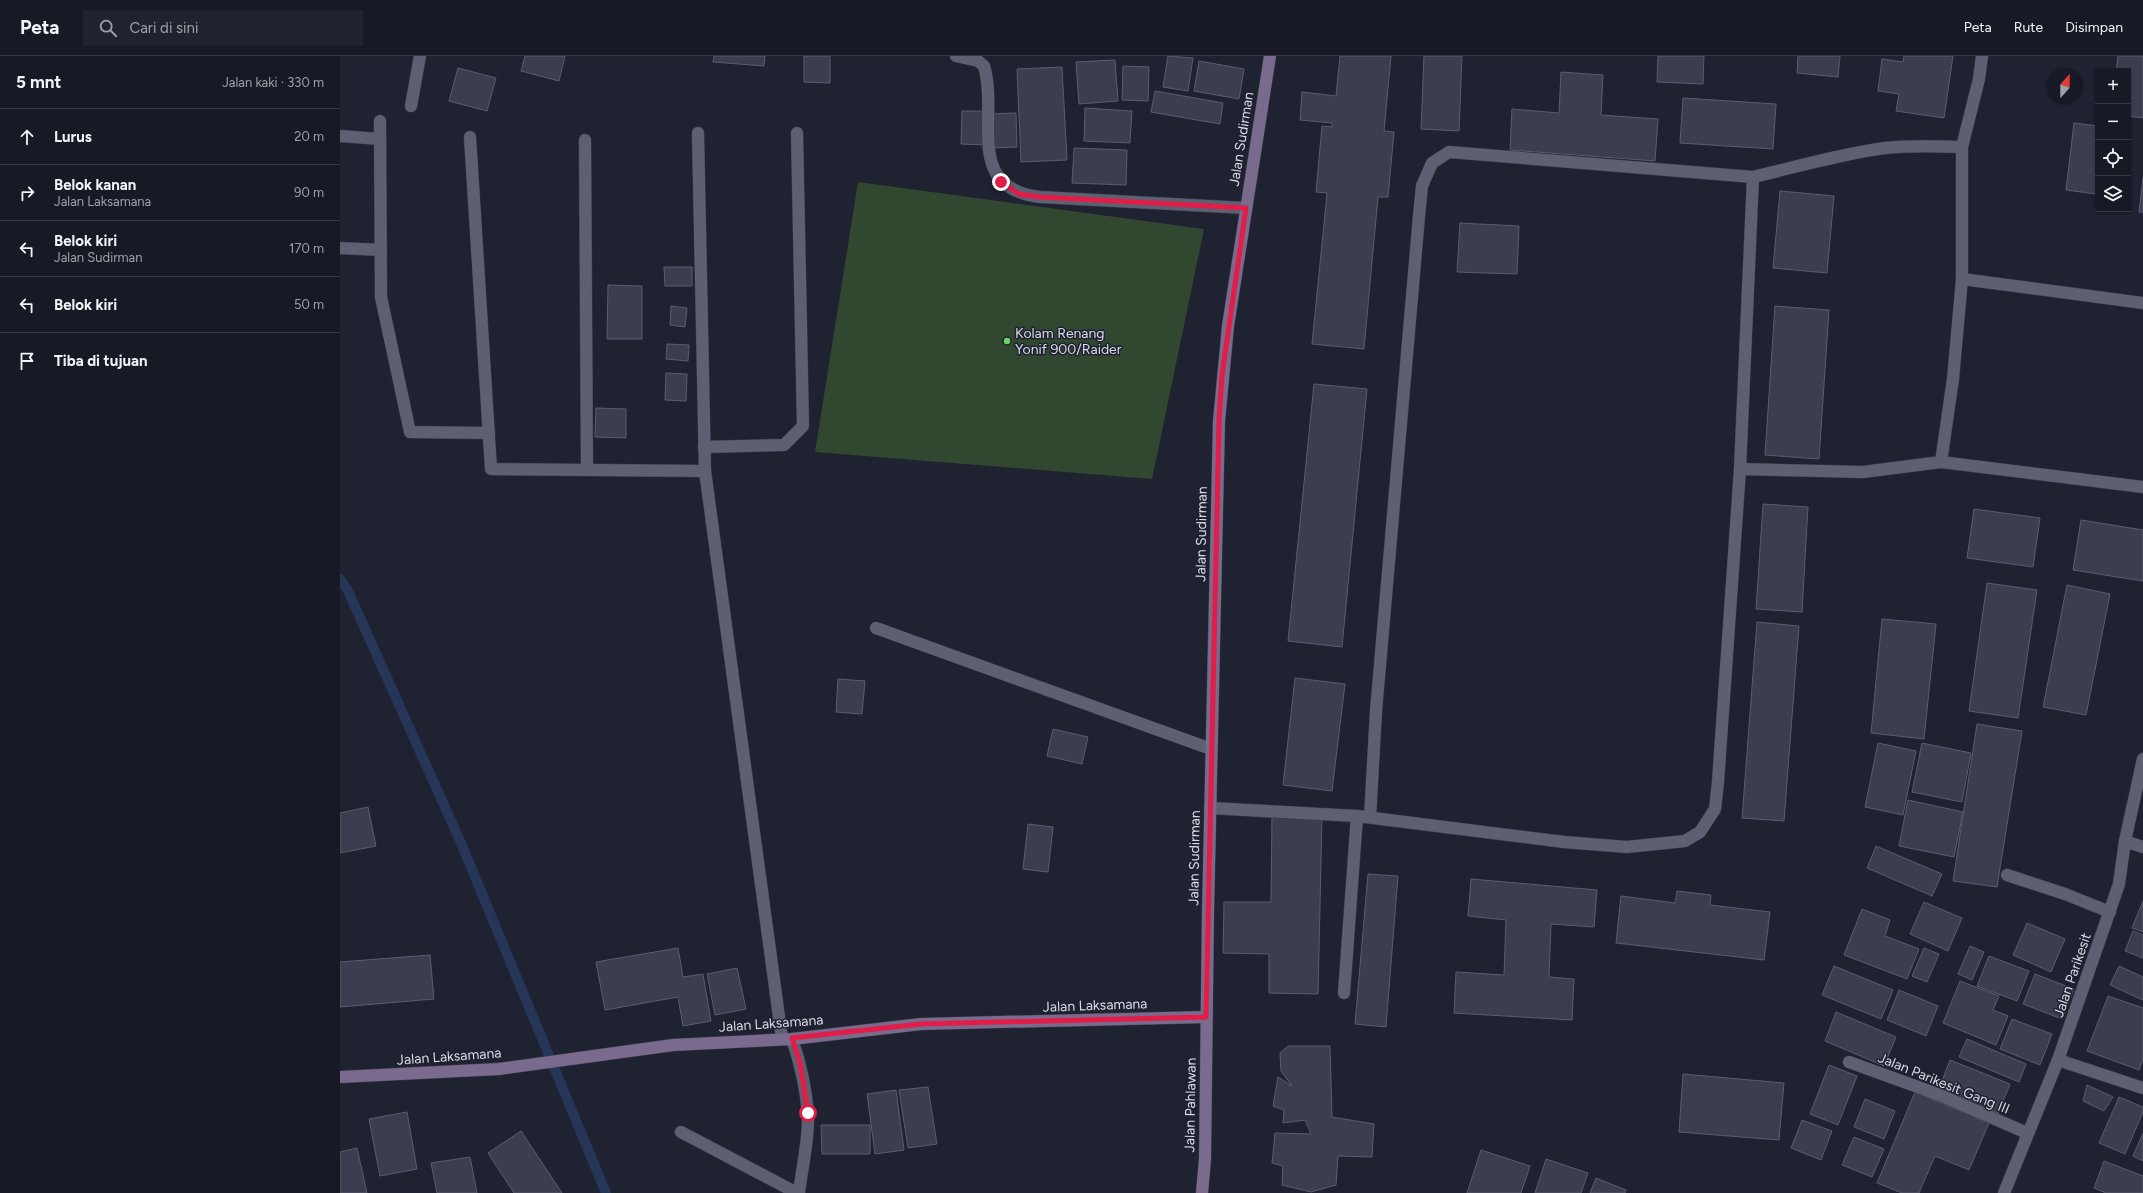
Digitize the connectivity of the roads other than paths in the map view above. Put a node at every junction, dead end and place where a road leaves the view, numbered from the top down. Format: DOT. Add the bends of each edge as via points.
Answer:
graph roads {
  1 [pos="420,56"];
  2 [pos="956,56"];
  3 [pos="1270,56"];
  4 [pos="1982,56"];
  5 [pos="411,106"];
  6 [pos="380,121"];
  7 [pos="698,133"];
  8 [pos="797,133"];
  9 [pos="340,136"];
  10 [pos="470,137"];
  11 [pos="380,139"];
  12 [pos="584,140"];
  13 [pos="1962,147"];
  14 [pos="1753,177"];
  15 [pos="1246,208"];
  16 [pos="340,248"];
  17 [pos="381,250"];
  18 [pos="1962,279"];
  19 [pos="2143,303"];
  20 [pos="489,433"];
  21 [pos="704,447"];
  22 [pos="1942,462"];
  23 [pos="1740,469"];
  24 [pos="586,470"];
  25 [pos="705,471"];
  26 [pos="2143,487"];
  27 [pos="876,628"];
  28 [pos="1211,749"];
  29 [pos="2143,759"];
  30 [pos="1210,808"];
  31 [pos="1357,816"];
  32 [pos="1370,817"];
  33 [pos="2125,841"];
  34 [pos="2143,847"];
  35 [pos="2007,875"];
  36 [pos="2110,912"];
  37 [pos="1344,993"];
  38 [pos="1206,1017"];
  39 [pos="787,1039"];
  40 [pos="2058,1060"];
  41 [pos="1849,1062"];
  42 [pos="340,1077"];
  43 [pos="2143,1088"];
  44 [pos="681,1132"];
  45 [pos="2027,1133"];
  46 [pos="798,1193"];
  47 [pos="1202,1193"];
  48 [pos="2004,1193"];
  1 -- 5 [label="street"];
  2 -- 15 [label="street" via="978,61 984,66 988,87 989,152 994,171 1001,182 1019,194"];
  3 -- 15 [label="main road, Jalan Sudirman"];
  4 -- 13 [label="street" via="1979,79"];
  6 -- 11 [label="street"];
  7 -- 21 [label="street"];
  8 -- 21 [label="street" via="803,426 784,446"];
  9 -- 11 [label="street"];
  10 -- 20 [label="street"];
  11 -- 17 [label="street"];
  12 -- 24 [label="street"];
  13 -- 14 [label="street" via="1886,148 1849,154"];
  13 -- 18 [label="street"];
  14 -- 23 [label="street"];
  14 -- 32 [label="street" via="1449,152 1432,163 1421,194 1376,711"];
  15 -- 28 [label="main road, Jalan Sudirman" via="1222,375 1219,421"];
  16 -- 17 [label="street"];
  17 -- 20 [label="street" via="381,297 410,432"];
  18 -- 19 [label="street"];
  18 -- 22 [label="street"];
  20 -- 24 [label="street" via="491,469"];
  21 -- 25 [label="street"];
  22 -- 23 [label="street" via="1863,472"];
  22 -- 26 [label="street"];
  23 -- 32 [label="street" via="1718,782 1715,809 1700,832 1685,842 1627,847 1556,841"];
  24 -- 25 [label="street"];
  25 -- 39 [label="street"];
  27 -- 28 [label="street"];
  28 -- 30 [label="main road, Jalan Sudirman"];
  29 -- 33 [label="street, Jalan Parikesit"];
  30 -- 31 [label="street"];
  30 -- 38 [label="main road, Jalan Sudirman"];
  31 -- 32 [label="street"];
  31 -- 37 [label="street"];
  33 -- 34 [label="street"];
  33 -- 36 [label="street, Jalan Parikesit" via="2119,884"];
  35 -- 36 [label="street"];
  36 -- 40 [label="street, Jalan Parikesit"];
  38 -- 39 [label="main road, Jalan Laksamana" via="921,1024"];
  38 -- 47 [label="main road, Jalan Pahlawan" via="1205,1159"];
  39 -- 42 [label="main road, Jalan Laksamana" via="673,1045 498,1069"];
  39 -- 46 [label="street" via="800,1063 808,1113"];
  40 -- 43 [label="street"];
  40 -- 45 [label="street, Jalan Parikesit"];
  41 -- 45 [label="street, Jalan Parikesit Gang III" via="1940,1096"];
  44 -- 46 [label="street"];
  45 -- 48 [label="street, Jalan Parikesit"];
}
